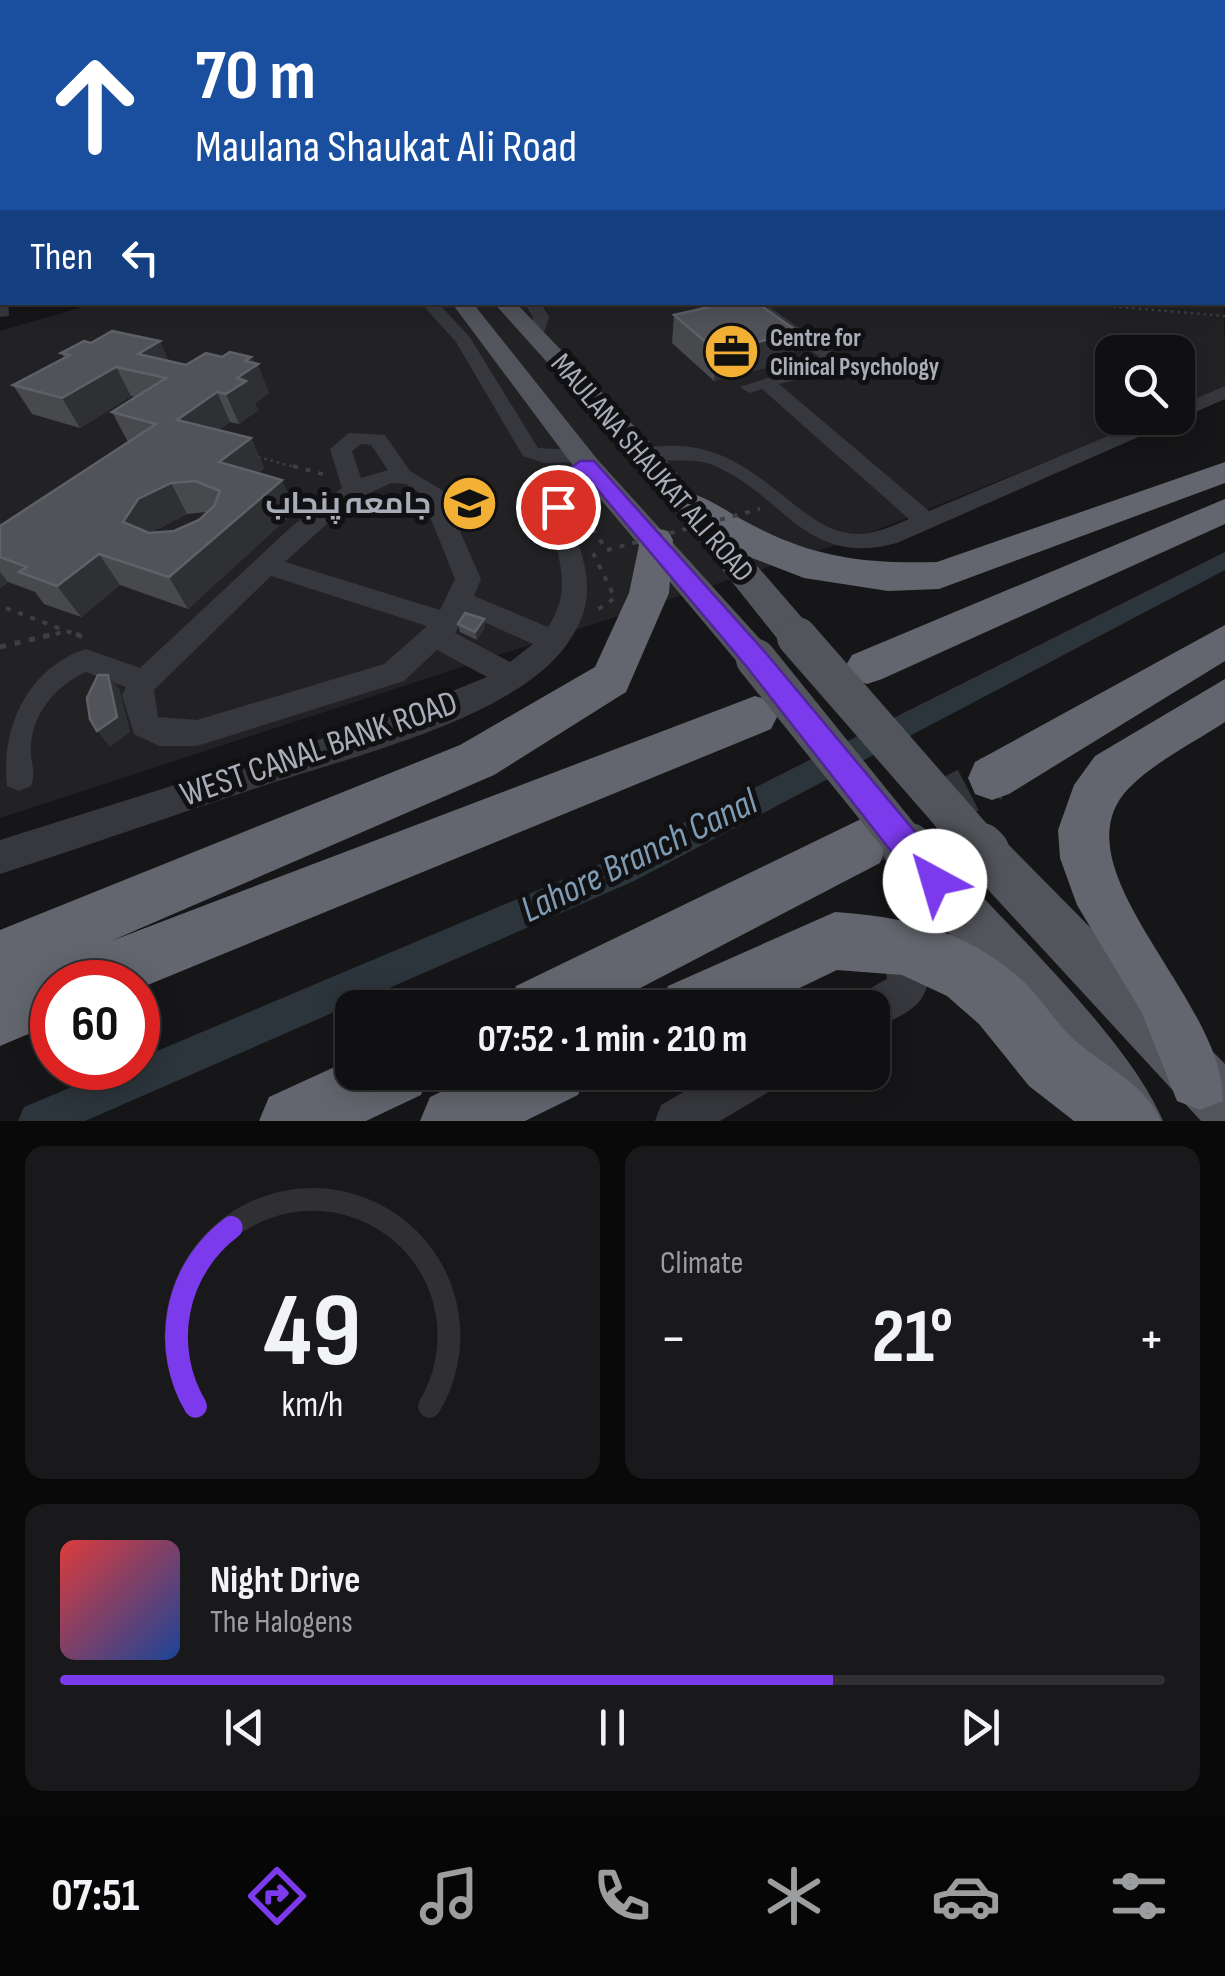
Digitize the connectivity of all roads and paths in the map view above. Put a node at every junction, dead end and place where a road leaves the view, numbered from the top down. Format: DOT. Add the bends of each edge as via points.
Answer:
graph roads {
  1 [pos="431,305"];
  2 [pos="464,305"];
  3 [pos="507,305"];
  4 [pos="534,305"];
  5 [pos="1096,305"];
  6 [pos="770,312"];
  7 [pos="1225,316"];
  8 [pos="536,335"];
  9 [pos="1225,392"];
  10 [pos="1195,405"];
  11 [pos="1127,435"];
  12 [pos="645,454"];
  13 [pos="254,456"];
  14 [pos="584,461"];
  15 [pos="1225,472"];
  16 [pos="404,478"];
  17 [pos="351,479"];
  18 [pos="760,509"];
  19 [pos="1225,510"];
  20 [pos="669,520"];
  21 [pos="926,521"];
  22 [pos="607,550"];
  23 [pos="267,565"];
  24 [pos="6,608"];
  25 [pos="448,620"];
  26 [pos="66,631"];
  27 [pos="1225,641"];
  28 [pos="554,642"];
  29 [pos="103,645"];
  30 [pos="0,648"];
  31 [pos="867,667"];
  32 [pos="512,676"];
  33 [pos="144,682"];
  34 [pos="1225,698"];
  35 [pos="755,714"];
  36 [pos="19,776"];
  37 [pos="992,778"];
  38 [pos="860,845"];
  39 [pos="0,857"];
  40 [pos="902,946"];
  41 [pos="0,959"];
  42 [pos="137,960"];
  43 [pos="574,990"];
  44 [pos="729,990"];
  45 [pos="890,999"];
  46 [pos="30,1003"];
  47 [pos="0,1015"];
  48 [pos="359,1090"];
  49 [pos="518,1090"];
  50 [pos="731,1090"];
  51 [pos="1212,1092"];
  52 [pos="293,1121"];
  53 [pos="454,1121"];
  54 [pos="677,1121"];
  55 [pos="1130,1121"];
  1 -- 14 [label="street" via="463,340 530,452"];
  2 -- 14 [label="main road, MAULANA SHAUKAT ALI ROAD"];
  3 -- 8 [label="main road, MAULANA SHAUKAT ALI ROAD"];
  4 -- 8 [label="street" via="541,317"];
  5 -- 7 [label="path"];
  6 -- 21 [label="street" via="834,360 757,384"];
  8 -- 12 [label="main road, MAULANA SHAUKAT ALI ROAD"];
  9 -- 10 [label="street"];
  11 -- 21 [label="street"];
  12 -- 20 [label="main road, MAULANA SHAUKAT ALI ROAD"];
  12 -- 21 [label="street" via="687,450 724,460 840,541 875,542"];
  13 -- 17 [label="path"];
  14 -- 20 [label="main road, MAULANA SHAUKAT ALI ROAD"];
  14 -- 28 [label="street, WEST CANAL BANK ROAD" via="558,507 580,584 577,604"];
  15 -- 20 [label="highway" via="940,574 817,570"];
  16 -- 17 [label="street"];
  16 -- 17 [label="street" via="372,436 344,444"];
  16 -- 25 [label="street" via="431,490 468,579"];
  17 -- 23 [label="street"];
  18 -- 22 [label="path, bridge"];
  19 -- 31 [label="highway"];
  20 -- 41 [label="highway" via="649,593 611,680 478,760"];
  20 -- 51 [label="main road, MAULANA SHAUKAT ALI ROAD, bridge" via="797,637 984,852"];
  20 -- 55 [label="main road, MAULANA SHAUKAT ALI ROAD, bridge" via="756,659 935,881 1072,1036"];
  23 -- 25 [label="street"];
  23 -- 33 [label="street"];
  24 -- 26 [label="path"];
  25 -- 28 [label="street"];
  25 -- 32 [label="street"];
  25 -- 33 [label="street" via="394,674 197,733 159,734 144,725 137,707"];
  26 -- 29 [label="path"];
  26 -- 30 [label="path"];
  27 -- 37 [label="highway"];
  28 -- 32 [label="street, WEST CANAL BANK ROAD"];
  32 -- 39 [label="street, WEST CANAL BANK ROAD" via="422,719"];
  33 -- 36 [label="street" via="86,660 58,674 18,724 12,759"];
  34 -- 51 [label="highway" via="1112,772 1084,820 1095,888 1163,992"];
  35 -- 42 [label="highway"];
  38 -- 43 [label="highway"];
  40 -- 44 [label="highway" via="835,941"];
  40 -- 45 [label="street" via="908,989"];
  40 -- 55 [label="highway" via="968,976 1001,1002 1052,1062"];
  46 -- 47 [label="highway"];
  48 -- 52 [label="highway"];
  49 -- 53 [label="highway"];
  50 -- 54 [label="street"];
}
